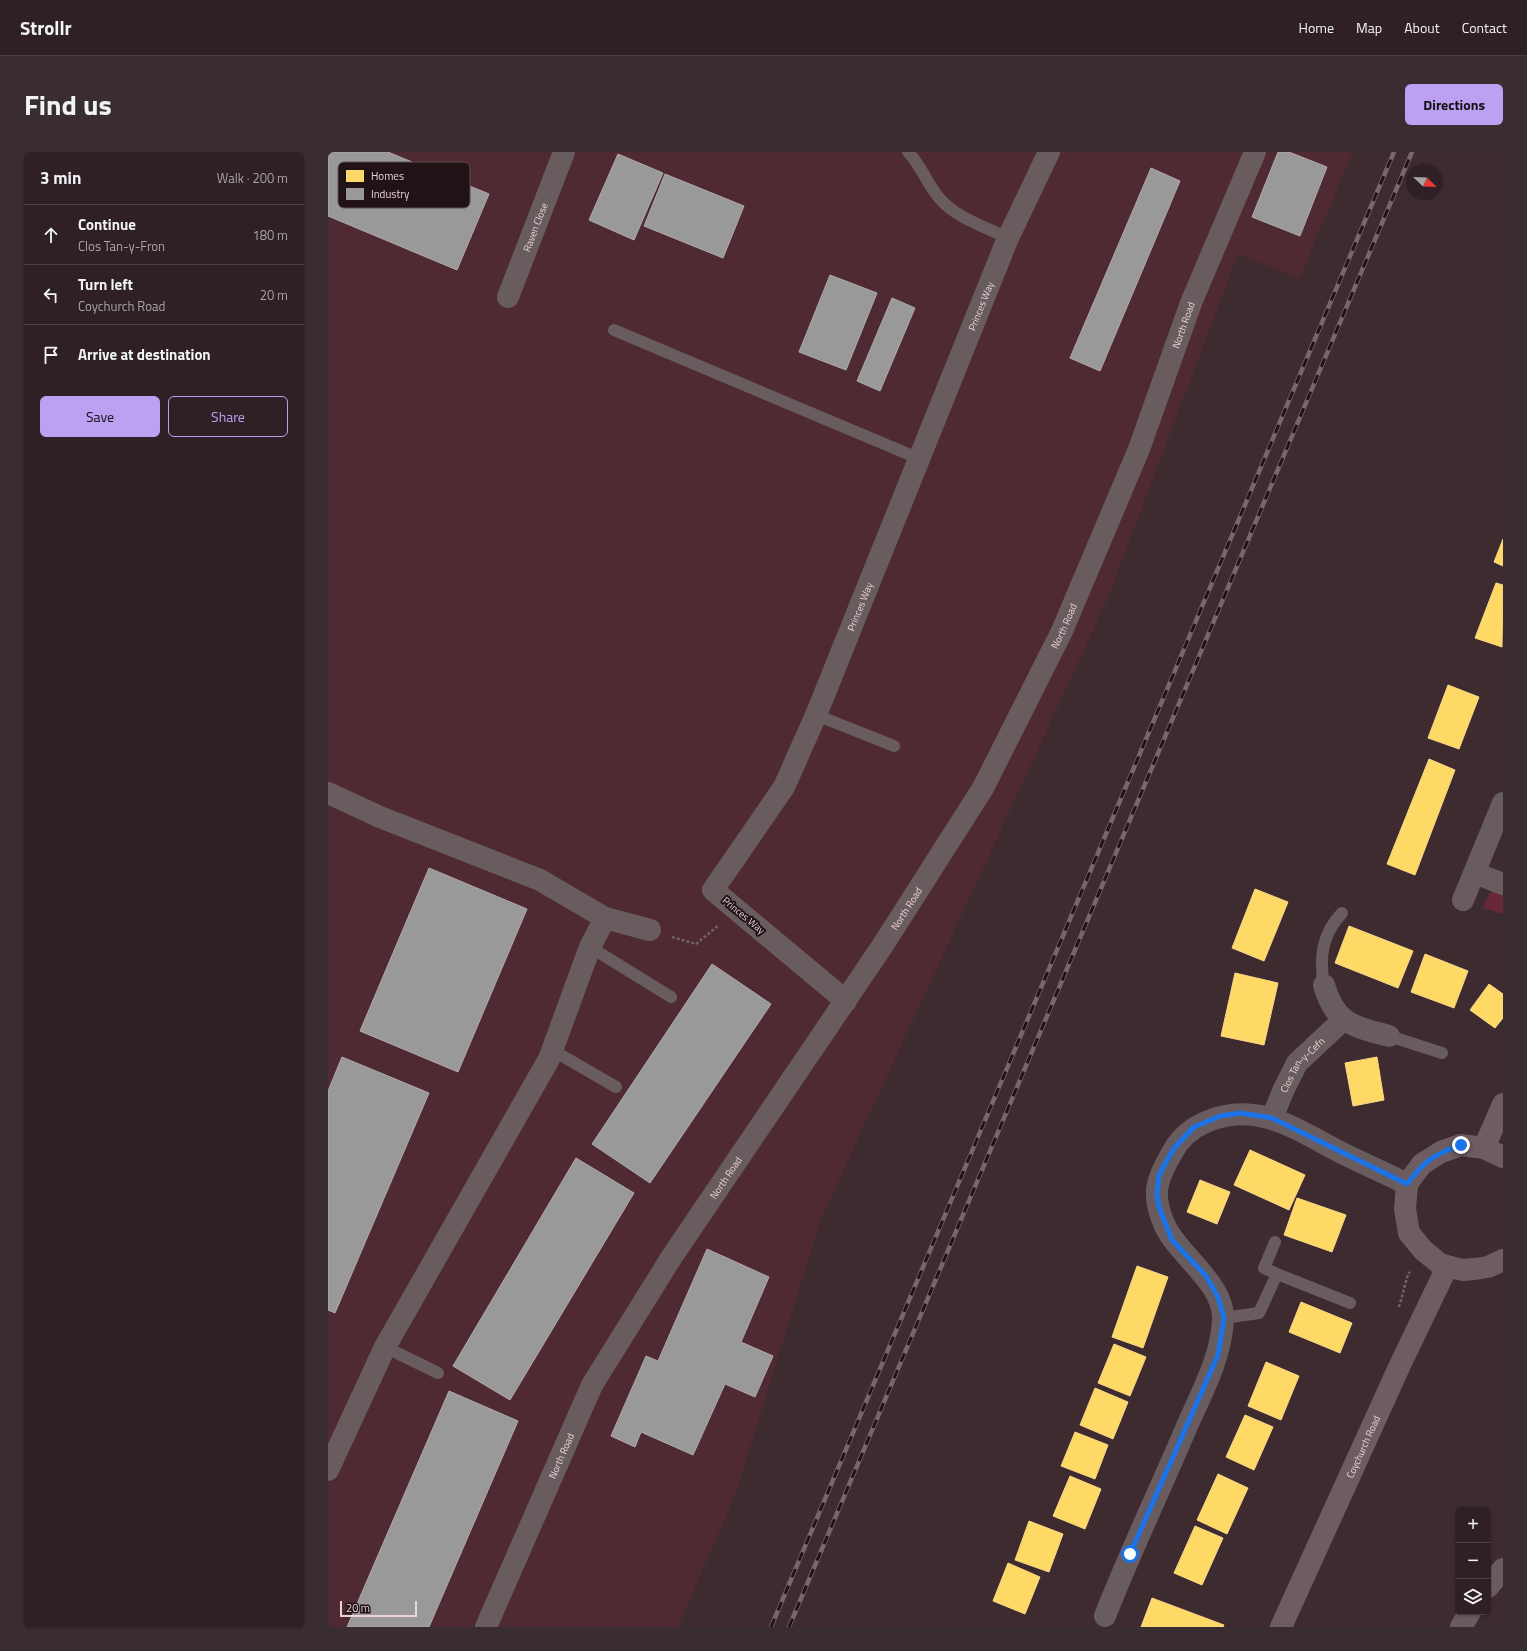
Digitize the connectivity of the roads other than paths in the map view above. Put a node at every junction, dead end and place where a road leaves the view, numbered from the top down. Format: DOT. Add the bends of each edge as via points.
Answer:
graph roads {
  1 [pos="908,152"];
  2 [pos="1049,152"];
  3 [pos="1255,152"];
  4 [pos="559,154"];
  5 [pos="1008,238"];
  6 [pos="508,296"];
  7 [pos="614,330"];
  8 [pos="920,459"];
  9 [pos="816,715"];
  10 [pos="894,746"];
  11 [pos="328,793"];
  12 [pos="1503,803"];
  13 [pos="1475,873"];
  14 [pos="1503,884"];
  15 [pos="1464,900"];
  16 [pos="1342,913"];
  17 [pos="605,918"];
  18 [pos="650,930"];
  19 [pos="590,947"];
  20 [pos="1324,985"];
  21 [pos="671,997"];
  22 [pos="846,1001"];
  23 [pos="1343,1020"];
  24 [pos="1389,1036"];
  25 [pos="552,1050"];
  26 [pos="1442,1053"];
  27 [pos="616,1087"];
  28 [pos="1503,1104"];
  29 [pos="1272,1118"];
  30 [pos="1494,1152"];
  31 [pos="1407,1184"];
  32 [pos="1275,1242"];
  33 [pos="1503,1260"];
  34 [pos="1447,1267"];
  35 [pos="1277,1274"];
  36 [pos="1350,1303"];
  37 [pos="1224,1318"];
  38 [pos="385,1347"];
  39 [pos="438,1373"];
  40 [pos="328,1470"];
  41 [pos="1503,1569"];
  42 [pos="1491,1583"];
  43 [pos="1468,1615"];
  44 [pos="1105,1616"];
  45 [pos="486,1627"];
  46 [pos="1281,1627"];
  47 [pos="1461,1627"];
  1 -- 5 [label="lane" via="945,204"];
  2 -- 5 [label="street, Princes Way"];
  3 -- 22 [label="street, North Road" via="1191,303 1139,449 1062,631 983,788"];
  4 -- 6 [label="street, Raven Close"];
  5 -- 8 [label="street, Princes Way"];
  7 -- 8 [label="lane"];
  8 -- 9 [label="street, Princes Way"];
  9 -- 10 [label="lane"];
  9 -- 22 [label="street, Princes Way" via="784,787 713,890"];
  11 -- 17 [label="street" via="380,818 540,880"];
  12 -- 13 [label="street"];
  13 -- 14 [label="street"];
  13 -- 15 [label="street"];
  16 -- 20 [label="lane" via="1330,928 1323,950 1320,965"];
  17 -- 18 [label="street"];
  17 -- 19 [label="street"];
  19 -- 21 [label="lane"];
  19 -- 25 [label="street"];
  20 -- 23 [label="street" via="1327,997"];
  22 -- 45 [label="street, North Road" via="671,1258 592,1385"];
  23 -- 24 [label="street"];
  23 -- 29 [label="street, Clos Tan-y-Cefn" via="1297,1063"];
  24 -- 26 [label="lane"];
  25 -- 27 [label="lane"];
  25 -- 38 [label="street"];
  28 -- 30 [label="main road"];
  29 -- 31 [label="street"];
  29 -- 37 [label="street" via="1241,1113 1220,1116 1194,1127 1174,1148 1159,1175 1157,1194 1164,1224 1172,1240 1206,1276 1218,1297"];
  30 -- 31 [label="main road" via="1461,1145 1441,1152 1422,1164"];
  31 -- 34 [label="main road" via="1404,1209 1409,1233 1430,1257"];
  32 -- 35 [label="lane" via="1264,1268"];
  33 -- 34 [label="main road" via="1476,1269"];
  34 -- 46 [label="main road, Coychurch Road"];
  35 -- 36 [label="lane"];
  35 -- 37 [label="lane" via="1259,1313"];
  37 -- 44 [label="street" via="1218,1355"];
  38 -- 39 [label="lane"];
  38 -- 40 [label="street"];
  41 -- 42 [label="street"];
  43 -- 47 [label="street"];
}
